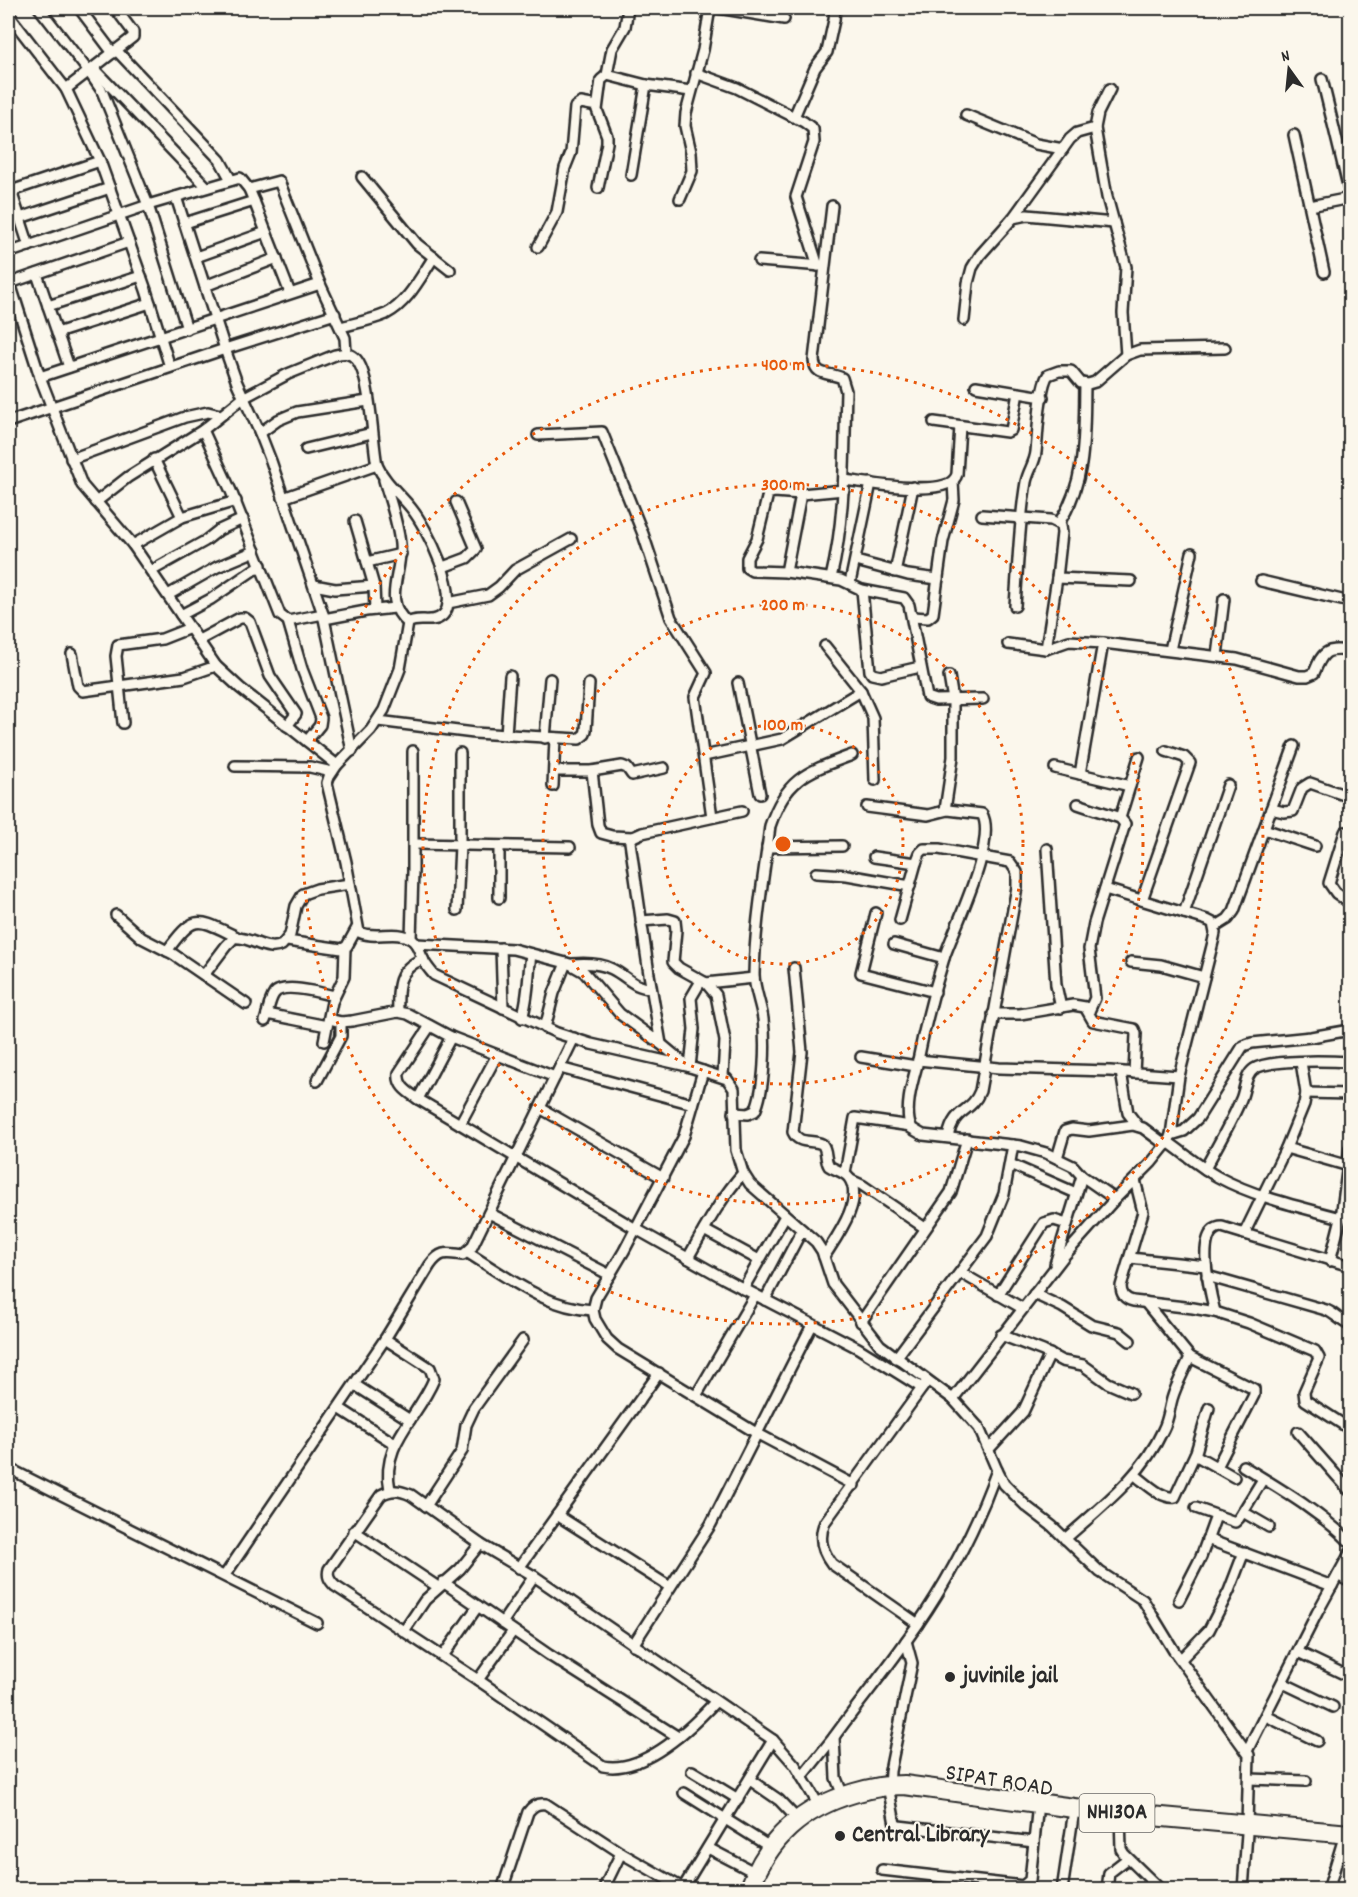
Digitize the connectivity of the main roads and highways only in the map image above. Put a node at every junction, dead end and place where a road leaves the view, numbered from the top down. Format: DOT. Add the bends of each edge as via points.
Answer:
graph roads {
  1 [pos="889,1788"];
  2 [pos="1120,1818"];
  3 [pos="1347,1838"];
  4 [pos="754,1884"];
  1 -- 2 [label="highway, SIPAT ROAD / NH130A"];
  1 -- 2 [label="highway, SIPAT ROAD / NH130A" via="1037,1813"];
  1 -- 4 [label="highway, SIPAT ROAD / NH130A" via="820,1808 800,1822 774,1850"];
  2 -- 3 [label="highway, SIPAT ROAD / NH130A"];
}
